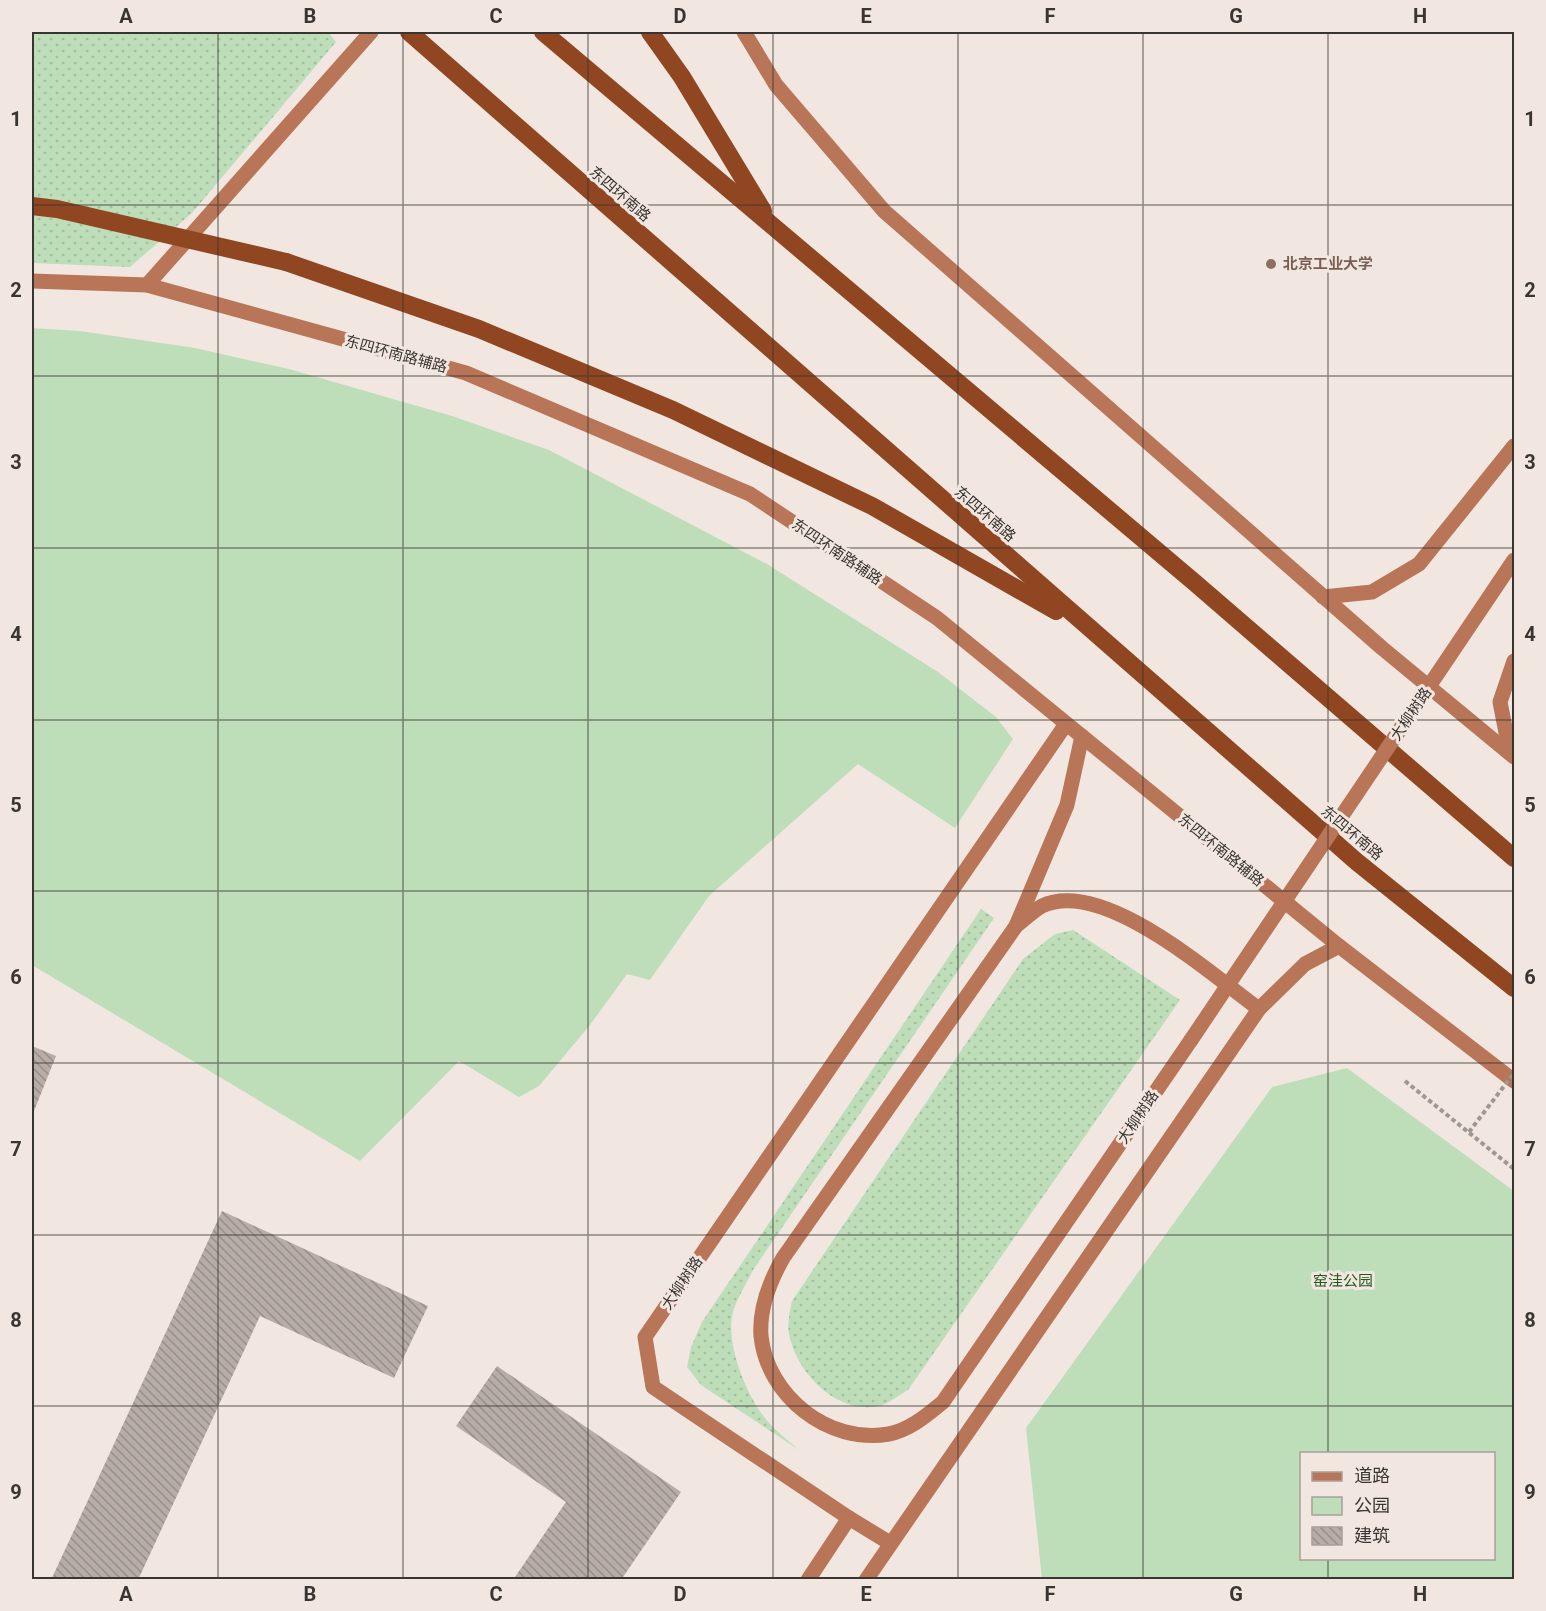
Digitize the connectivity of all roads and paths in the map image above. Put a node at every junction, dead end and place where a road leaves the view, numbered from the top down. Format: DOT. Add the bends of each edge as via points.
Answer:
graph roads {
  1 [pos="371,32"];
  2 [pos="409,32"];
  3 [pos="543,32"];
  4 [pos="650,32"];
  5 [pos="744,32"];
  6 [pos="32,206"];
  7 [pos="771,226"];
  8 [pos="32,281"];
  9 [pos="147,285"];
  10 [pos="1515,446"];
  11 [pos="1515,560"];
  12 [pos="1323,597"];
  13 [pos="1090,630"];
  14 [pos="1515,661"];
  15 [pos="1066,724"];
  16 [pos="1082,736"];
  17 [pos="1513,755"];
  18 [pos="1515,858"];
  19 [pos="1016,926"];
  20 [pos="1339,946"];
  21 [pos="1515,988"];
  22 [pos="1259,1009"];
  23 [pos="1515,1073"];
  24 [pos="1406,1081"];
  25 [pos="1515,1081"];
  26 [pos="1469,1132"];
  27 [pos="1515,1169"];
  28 [pos="849,1518"];
  29 [pos="890,1543"];
  30 [pos="808,1580"];
  31 [pos="866,1580"];
  1 -- 9 [label="street"];
  2 -- 13 [label="highway, 东四环南路"];
  3 -- 7 [label="highway"];
  4 -- 7 [label="highway" via="682,77"];
  5 -- 12 [label="street" via="776,85 884,211"];
  6 -- 13 [label="highway, bridge" via="286,262 480,329 673,410 872,506"];
  7 -- 18 [label="highway"];
  8 -- 9 [label="street, 东四环南路辅路"];
  9 -- 15 [label="street, 东四环南路辅路" via="466,373 750,494 937,618"];
  10 -- 12 [label="street" via="1419,564 1372,592"];
  11 -- 19 [label="street, 大柳树路, bridge" via="943,1401 917,1423 889,1434 859,1435 829,1427 803,1413 769,1366 761,1336 771,1280"];
  12 -- 17 [label="street"];
  13 -- 21 [label="highway, 东四环南路" via="1357,862"];
  14 -- 17 [label="street" via="1500,702"];
  15 -- 16 [label="street, 东四环南路辅路"];
  15 -- 28 [label="street, 大柳树路" via="645,1337 653,1387"];
  16 -- 19 [label="street" via="1067,805"];
  16 -- 20 [label="street, 东四环南路辅路"];
  19 -- 22 [label="street" via="1043,906 1076,901 1100,906 1137,920"];
  20 -- 22 [label="street" via="1305,964"];
  20 -- 25 [label="street, 东四环南路辅路"];
  22 -- 29 [label="street"];
  23 -- 26 [label="path, bridge"];
  24 -- 26 [label="path"];
  26 -- 27 [label="path"];
  28 -- 29 [label="street, 大柳树路"];
  28 -- 30 [label="street"];
  29 -- 31 [label="street"];
}
